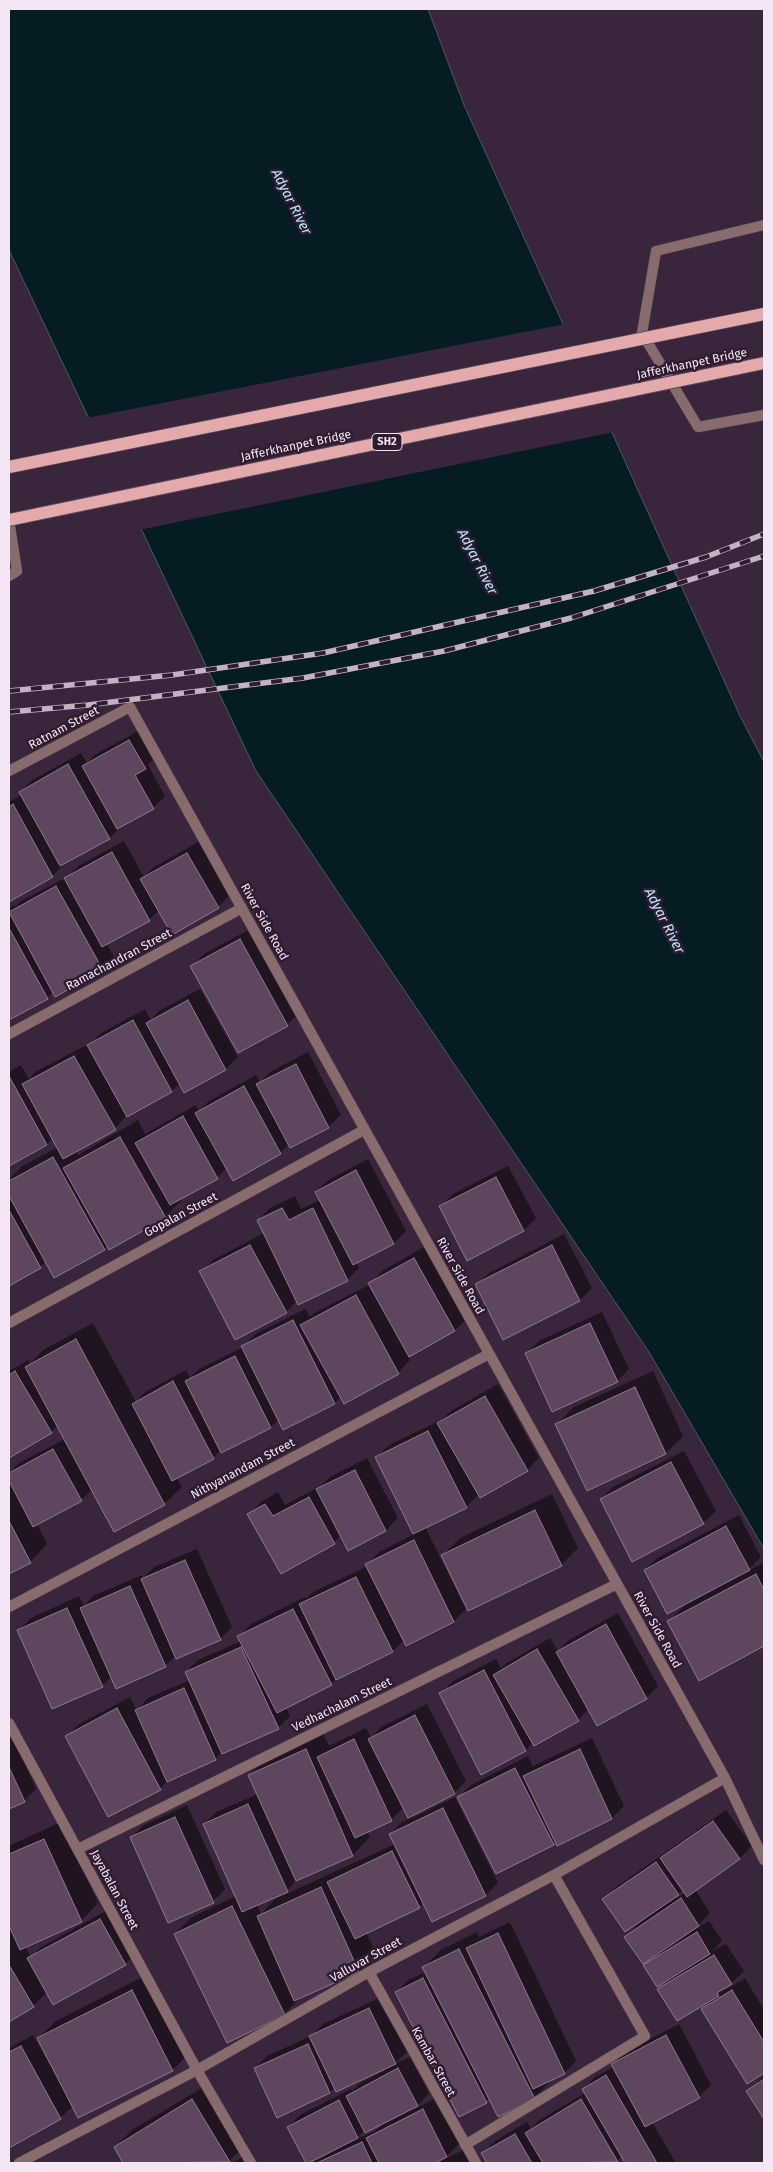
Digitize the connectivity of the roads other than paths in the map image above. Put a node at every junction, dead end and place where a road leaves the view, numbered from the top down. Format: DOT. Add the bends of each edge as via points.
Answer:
graph roads {
  1 [pos="764,225"];
  2 [pos="764,314"];
  3 [pos="764,362"];
  4 [pos="764,415"];
  5 [pos="9,467"];
  6 [pos="9,520"];
  7 [pos="9,576"];
  8 [pos="130,707"];
  9 [pos="9,771"];
  10 [pos="242,908"];
  11 [pos="9,1034"];
  12 [pos="364,1130"];
  13 [pos="9,1323"];
  14 [pos="489,1354"];
  15 [pos="617,1584"];
  16 [pos="9,1606"];
  17 [pos="9,1723"];
  18 [pos="725,1778"];
  19 [pos="78,1849"];
  20 [pos="764,1860"];
  21 [pos="554,1875"];
  22 [pos="369,1972"];
  23 [pos="197,2070"];
  24 [pos="465,2145"];
  25 [pos="19,2163"];
  26 [pos="251,2163"];
  27 [pos="476,2163"];
  1 -- 4 [label="street" via="656,251 642,333 698,427"];
  2 -- 5 [label="main road, bridge"];
  3 -- 6 [label="main road, Jafferkhanpet Bridge / SH2, bridge"];
  6 -- 7 [label="street" via="17,571"];
  8 -- 9 [label="street, Ratnam Street"];
  8 -- 10 [label="street, River Side Road"];
  10 -- 11 [label="street, Ramachandran Street"];
  10 -- 12 [label="street, River Side Road"];
  12 -- 13 [label="street, Gopalan Street"];
  12 -- 14 [label="street, River Side Road"];
  14 -- 15 [label="street, River Side Road"];
  14 -- 16 [label="street, Nithyanandam Street"];
  15 -- 18 [label="street, River Side Road"];
  15 -- 19 [label="street, Vedhachalam Street"];
  17 -- 19 [label="street, Jayabalan Street"];
  18 -- 20 [label="street, River Side Road"];
  18 -- 21 [label="street, Valluvar Street"];
  19 -- 23 [label="street, Jayabalan Street"];
  21 -- 22 [label="street, Valluvar Street"];
  21 -- 24 [label="street" via="645,2036"];
  22 -- 23 [label="street, Valluvar Street"];
  22 -- 24 [label="street, Kambar Street"];
  23 -- 25 [label="street, Valluvar Street"];
  23 -- 26 [label="street, Jayabalan Street"];
  24 -- 27 [label="street, Kambar Street"];
}
